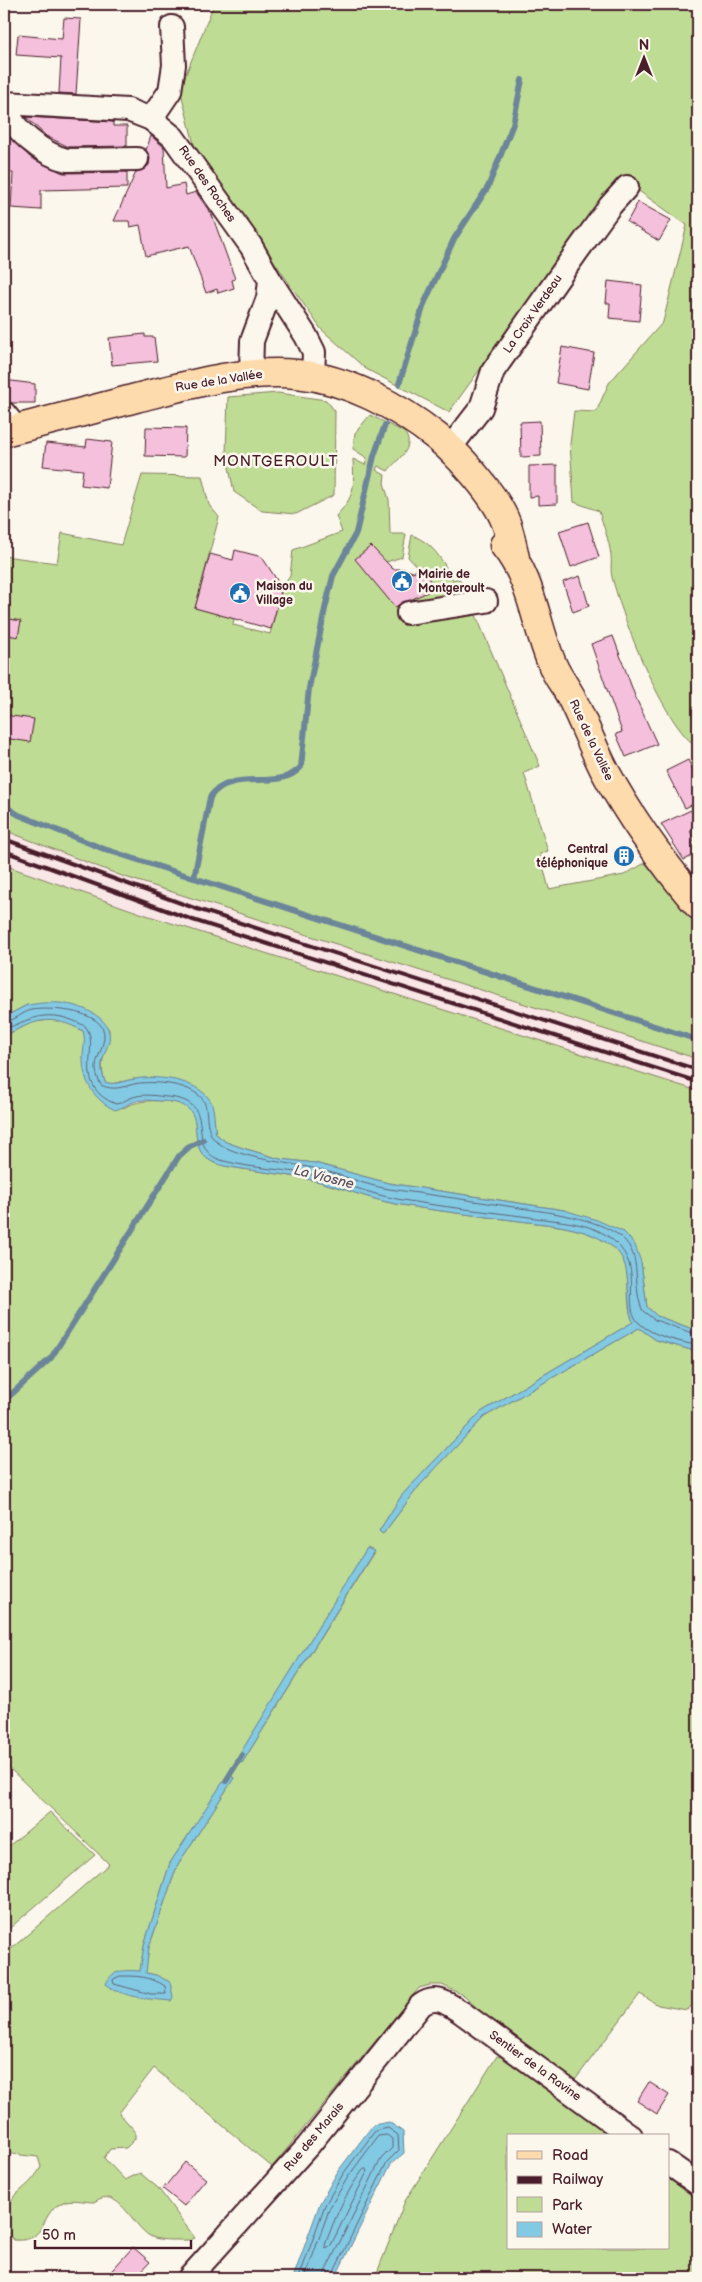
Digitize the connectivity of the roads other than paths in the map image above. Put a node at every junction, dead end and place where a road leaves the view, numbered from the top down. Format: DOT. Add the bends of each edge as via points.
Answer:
graph roads {
  1 [pos="172,27"];
  2 [pos="5,104"];
  3 [pos="151,119"];
  4 [pos="137,159"];
  5 [pos="627,187"];
  6 [pos="270,280"];
  7 [pos="251,374"];
  8 [pos="313,377"];
  9 [pos="8,424"];
  10 [pos="450,448"];
  11 [pos="486,602"];
  12 [pos="408,613"];
  13 [pos="698,905"];
  14 [pos="437,1999"];
  15 [pos="628,2134"];
  16 [pos="670,2164"];
  17 [pos="698,2184"];
  18 [pos="189,2278"];
  1 -- 3 [label="street" via="174,65 170,90"];
  2 -- 3 [label="street, Rue des Roches" via="128,110"];
  2 -- 4 [label="street" via="13,123 41,150 57,158"];
  3 -- 6 [label="street, Rue des Roches" via="182,146 251,246"];
  5 -- 10 [label="street, La Croix Verdeau" via="581,245 493,371 481,408"];
  6 -- 7 [label="street" via="268,298 252,341"];
  6 -- 8 [label="street, Rue des Roches" via="311,344 315,361"];
  7 -- 8 [label="main road, Rue de la Vallée"];
  7 -- 9 [label="main road, Rue de la Vallée"];
  8 -- 10 [label="main road, Rue de la Vallée" via="352,388 386,404"];
  10 -- 13 [label="main road, Rue de la Vallée" via="470,472 482,511 515,558 532,596 538,628 554,668 570,694 605,770 644,836"];
  11 -- 12 [label="street"];
  14 -- 15 [label="street, Sentier de la Ravine" via="461,2012"];
  14 -- 18 [label="street, Rue des Marais" via="421,2005 308,2146"];
  16 -- 17 [label="street"];
}
